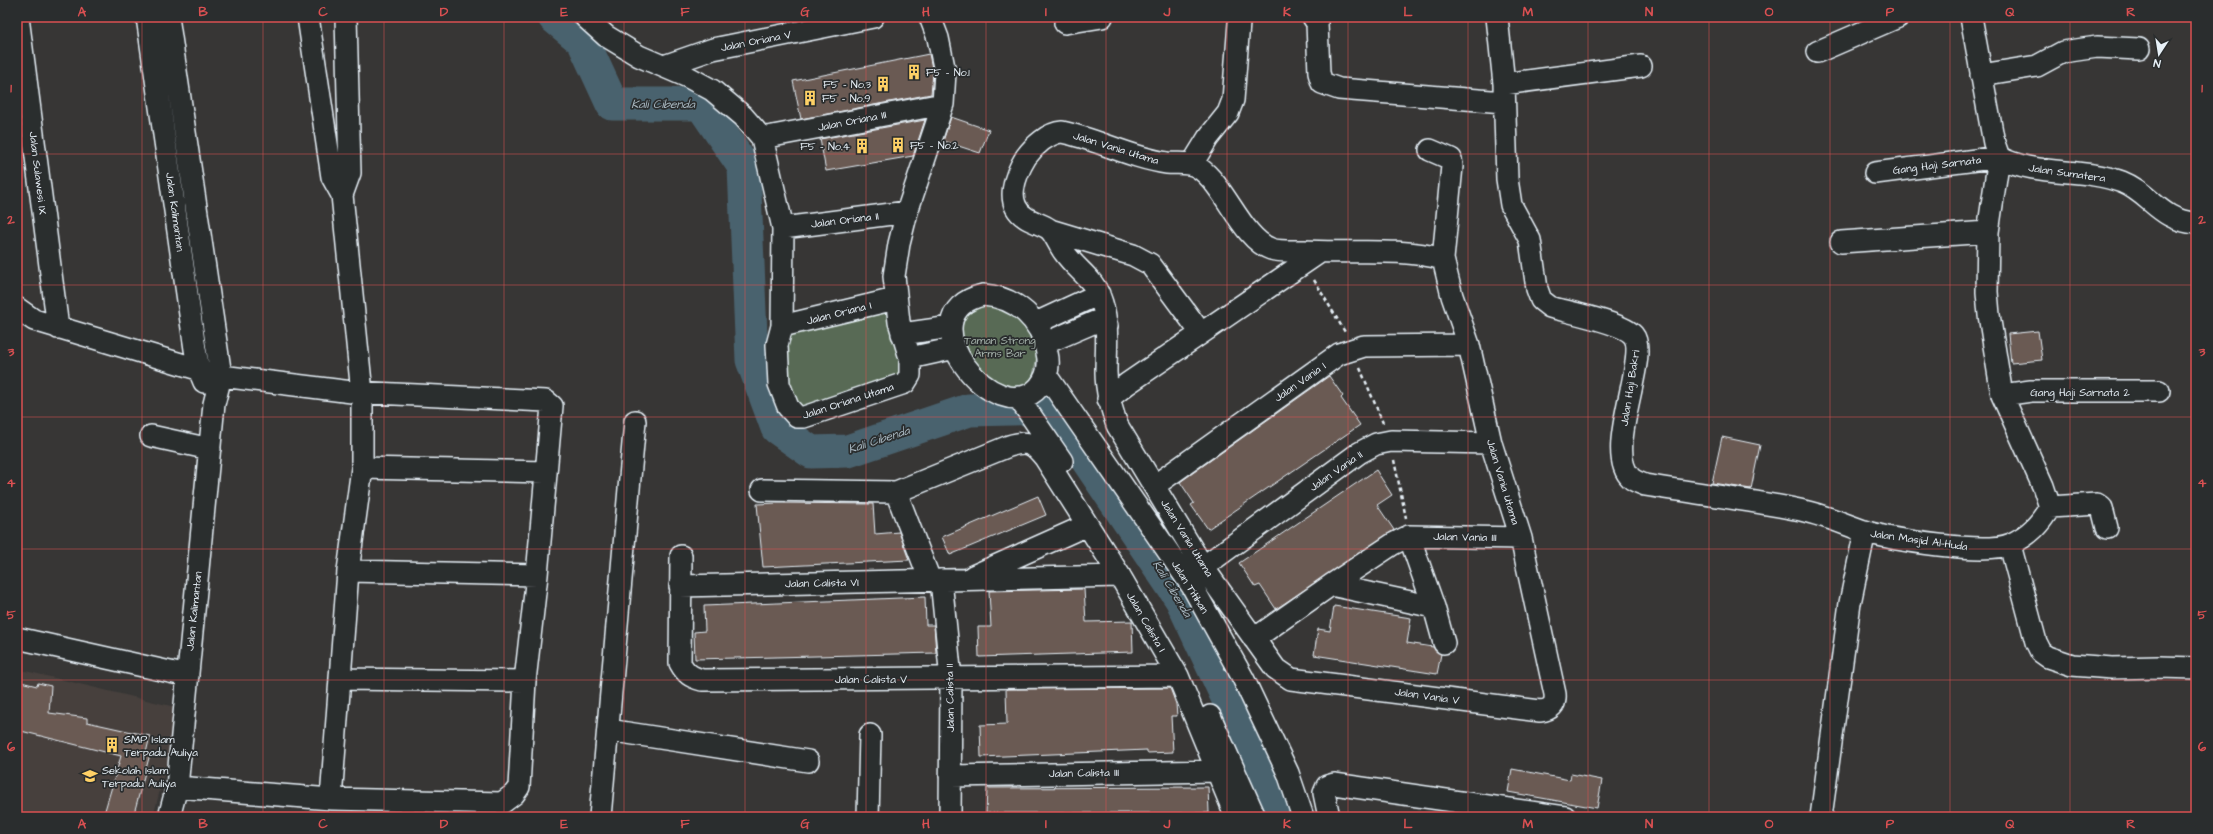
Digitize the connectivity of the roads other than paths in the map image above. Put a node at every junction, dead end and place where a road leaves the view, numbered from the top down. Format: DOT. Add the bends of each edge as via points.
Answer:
graph roads {
  1 [pos="18,17"];
  2 [pos="147,17"];
  3 [pos="168,17"];
  4 [pos="308,17"];
  5 [pos="346,17"];
  6 [pos="585,17"];
  7 [pos="874,17"];
  8 [pos="930,17"];
  9 [pos="1102,17"];
  10 [pos="1313,17"];
  11 [pos="1497,17"];
  12 [pos="1898,17"];
  13 [pos="1971,17"];
  14 [pos="1065,23"];
  15 [pos="1239,23"];
  16 [pos="2138,50"];
  17 [pos="1817,52"];
  18 [pos="664,66"];
  19 [pos="1641,66"];
  20 [pos="1981,75"];
  21 [pos="1504,93"];
  22 [pos="943,104"];
  23 [pos="762,138"];
  24 [pos="1430,150"];
  25 [pos="1999,157"];
  26 [pos="1192,164"];
  27 [pos="1874,172"];
  28 [pos="342,195"];
  29 [pos="907,212"];
  30 [pos="2196,223"];
  31 [pos="782,228"];
  32 [pos="1050,230"];
  33 [pos="1988,232"];
  34 [pos="1841,242"];
  35 [pos="1271,249"];
  36 [pos="1443,259"];
  37 [pos="1304,262"];
  38 [pos="1099,294"];
  39 [pos="895,299"];
  40 [pos="17,308"];
  41 [pos="1036,323"];
  42 [pos="782,326"];
  43 [pos="1107,326"];
  44 [pos="951,327"];
  45 [pos="58,328"];
  46 [pos="1201,333"];
  47 [pos="902,334"];
  48 [pos="1046,343"];
  49 [pos="1469,345"];
  50 [pos="955,348"];
  51 [pos="910,358"];
  52 [pos="199,370"];
  53 [pos="1046,375"];
  54 [pos="221,376"];
  55 [pos="2159,391"];
  56 [pos="362,393"];
  57 [pos="2002,395"];
  58 [pos="1018,398"];
  59 [pos="1108,399"];
  60 [pos="214,404"];
  61 [pos="635,421"];
  62 [pos="151,436"];
  63 [pos="1491,443"];
  64 [pos="210,449"];
  65 [pos="362,468"];
  66 [pos="545,472"];
  67 [pos="1154,486"];
  68 [pos="762,490"];
  69 [pos="896,492"];
  70 [pos="2050,507"];
  71 [pos="1087,525"];
  72 [pos="2107,528"];
  73 [pos="1865,531"];
  74 [pos="1409,536"];
  75 [pos="1521,538"];
  76 [pos="2010,545"];
  77 [pos="681,556"];
  78 [pos="1204,567"];
  79 [pos="348,571"];
  80 [pos="537,575"];
  81 [pos="1120,576"];
  82 [pos="935,580"];
  83 [pos="963,580"];
  84 [pos="1331,585"];
  85 [pos="680,586"];
  86 [pos="1434,607"];
  87 [pos="17,638"];
  88 [pos="1254,639"];
  89 [pos="1444,643"];
  90 [pos="2196,668"];
  91 [pos="188,676"];
  92 [pos="1178,676"];
  93 [pos="340,679"];
  94 [pos="951,679"];
  95 [pos="1299,680"];
  96 [pos="525,681"];
  97 [pos="1553,706"];
  98 [pos="608,730"];
  99 [pos="870,735"];
  100 [pos="808,761"];
  101 [pos="1218,771"];
  102 [pos="950,776"];
  103 [pos="177,787"];
  104 [pos="331,799"];
  105 [pos="169,817"];
  106 [pos="600,817"];
  107 [pos="868,817"];
  108 [pos="950,817"];
  109 [pos="1236,817"];
  110 [pos="1255,817"];
  111 [pos="1303,817"];
  112 [pos="1329,817"];
  113 [pos="1565,817"];
  114 [pos="1821,817"];
  1 -- 45 [label="street, Jalan Sulawesi IX"];
  2 -- 52 [label="street, Jalan Kalimantan"];
  3 -- 54 [label="street, Jalan Kalimantan"];
  4 -- 28 [label="street" via="332,177"];
  5 -- 28 [label="street" via="350,173"];
  6 -- 18 [label="street, Jalan Oriana Utama" via="606,36 639,56"];
  7 -- 18 [label="street, Jalan Oriana V" via="713,49"];
  8 -- 22 [label="street, Jalan Oriana Utama" via="938,38 944,72"];
  9 -- 14 [label="street"];
  10 -- 21 [label="street" via="1317,23 1318,73 1322,84 1339,90"];
  11 -- 21 [label="street, Jalan Haji Bakri"];
  12 -- 17 [label="street"];
  13 -- 20 [label="street"];
  15 -- 26 [label="street" via="1232,100 1228,113"];
  16 -- 20 [label="street" via="2097,47 2063,52 2037,66"];
  18 -- 23 [label="street, Jalan Oriana Utama" via="712,90 743,116"];
  19 -- 21 [label="street"];
  20 -- 25 [label="street"];
  21 -- 73 [label="street, Jalan Haji Bakri" via="1507,179 1511,204 1530,240 1537,289 1542,300 1550,307 1624,328 1634,336 1637,345 1621,455 1624,468 1631,478 1645,485 1795,508 1826,516"];
  22 -- 23 [label="street, Jalan Oriana III"];
  22 -- 29 [label="street, Jalan Oriana Utama"];
  23 -- 31 [label="street, Jalan Oriana Utama"];
  24 -- 36 [label="street, Jalan Vania Utama" via="1451,159 1452,166"];
  25 -- 27 [label="street, Gang Haji Sarnata"];
  25 -- 30 [label="street, Jalan Sumatera" via="2029,168 2086,173 2124,183 2168,215"];
  25 -- 33 [label="street"];
  26 -- 32 [label="street, Jalan Vania Utama" via="1156,161 1069,133 1054,133 1029,153 1018,169 1013,194 1015,208 1025,217"];
  26 -- 35 [label="street" via="1208,176 1251,234"];
  28 -- 56 [label="street"];
  29 -- 31 [label="street, Jalan Oriana II"];
  29 -- 39 [label="street, Jalan Oriana Utama" via="895,270"];
  31 -- 42 [label="street, Jalan Oriana Utama"];
  32 -- 38 [label="street, Jalan Vania Utama" via="1069,258 1094,283"];
  32 -- 46 [label="street, Jalan Vania Utama" via="1133,255 1150,264"];
  33 -- 34 [label="street"];
  33 -- 57 [label="street" via="1988,300"];
  35 -- 37 [label="street"];
  35 -- 37 [label="street"];
  36 -- 37 [label="street" via="1425,254 1397,252"];
  36 -- 49 [label="street, Jalan Vania Utama" via="1452,296"];
  37 -- 46 [label="street"];
  38 -- 41 [label="street"];
  38 -- 43 [label="street, Jalan Vania Utama"];
  39 -- 42 [label="street, Jalan Oriana I"];
  39 -- 47 [label="street, Jalan Oriana Utama"];
  40 -- 45 [label="street" via="34,320"];
  41 -- 44 [label="street" via="1010,301 983,295 964,302 956,311"];
  41 -- 48 [label="street"];
  42 -- 51 [label="street, Jalan Oriana Utama" via="778,345 779,384 788,407 797,417 804,417 905,383 910,375"];
  43 -- 48 [label="street" via="1095,322"];
  43 -- 59 [label="street, Jalan Vania Utama"];
  44 -- 47 [label="street"];
  44 -- 50 [label="street"];
  45 -- 52 [label="street"];
  46 -- 59 [label="street"];
  47 -- 51 [label="street, Jalan Oriana Utama"];
  48 -- 53 [label="street" via="1049,360"];
  49 -- 63 [label="street, Jalan Vania Utama"];
  49 -- 67 [label="street, Jalan Vania I" via="1364,346 1339,354"];
  50 -- 51 [label="street"];
  50 -- 58 [label="street" via="972,375 986,387 1000,394"];
  52 -- 54 [label="street"];
  52 -- 60 [label="street, Jalan Kalimantan"];
  53 -- 58 [label="street" via="1035,390"];
  53 -- 111 [label="street, Jalan Titihan" via="1192,586 1246,685 1288,773"];
  54 -- 56 [label="street"];
  54 -- 60 [label="street, Jalan Kalimantan"];
  55 -- 57 [label="street, Gang Haji Sarnata 2" via="2031,391"];
  56 -- 65 [label="street"];
  56 -- 66 [label="street" via="546,401 552,406 552,413"];
  57 -- 70 [label="street"];
  58 -- 110 [label="street" via="1137,578 1202,698"];
  59 -- 67 [label="street, Jalan Vania Utama" via="1117,425"];
  60 -- 64 [label="street, Jalan Kalimantan"];
  61 -- 98 [label="street"];
  62 -- 64 [label="street"];
  63 -- 75 [label="street, Jalan Vania Utama"];
  63 -- 78 [label="street, Jalan Vania II" via="1391,441 1376,444 1359,453"];
  64 -- 91 [label="street, Jalan Kalimantan"];
  65 -- 66 [label="street"];
  65 -- 79 [label="street"];
  66 -- 80 [label="street"];
  67 -- 78 [label="street, Jalan Vania Utama"];
  68 -- 69 [label="street"];
  69 -- 71 [label="street, Jalan Calista I" via="1009,446 1021,442 1029,443 1045,458"];
  69 -- 82 [label="street, Jalan Calista II"];
  70 -- 72 [label="street" via="2097,504 2102,508"];
  70 -- 76 [label="street, Jalan Masjid Al-Huda" via="2027,536"];
  71 -- 81 [label="street, Jalan Calista I"];
  71 -- 83 [label="street, Jalan Calista VI"];
  73 -- 76 [label="street, Jalan Masjid Al-Huda" via="1960,547"];
  73 -- 114 [label="street, Jalan Masjid Al-Huda" via="1850,603"];
  74 -- 75 [label="street, Jalan Vania III"];
  74 -- 84 [label="street, Jalan Vania III"];
  74 -- 86 [label="street"];
  75 -- 97 [label="street, Jalan Vania Utama" via="1555,694"];
  76 -- 90 [label="street" via="2036,642 2041,652 2048,657 2058,662 2087,667"];
  77 -- 85 [label="street, Jalan Calista V"];
  78 -- 88 [label="street, Jalan Vania Utama"];
  79 -- 80 [label="street"];
  79 -- 93 [label="street"];
  80 -- 96 [label="street"];
  81 -- 83 [label="street, Jalan Calista VI"];
  81 -- 92 [label="street, Jalan Calista I"];
  82 -- 83 [label="street, Jalan Calista VI"];
  82 -- 85 [label="street, Jalan Calista VI"];
  82 -- 94 [label="street, Jalan Calista II"];
  84 -- 86 [label="street"];
  84 -- 88 [label="street, Jalan Vania III"];
  85 -- 94 [label="street, Jalan Calista V" via="680,664 692,677 702,680"];
  86 -- 89 [label="street"];
  87 -- 91 [label="street"];
  88 -- 95 [label="street, Jalan Vania Utama" via="1275,668 1287,677"];
  91 -- 103 [label="street, Jalan Kalimantan"];
  92 -- 94 [label="street, Jalan Calista V"];
  92 -- 101 [label="street, Jalan Calista I"];
  93 -- 96 [label="street"];
  93 -- 104 [label="street"];
  94 -- 102 [label="street, Jalan Calista II"];
  95 -- 97 [label="street, Jalan Vania V" via="1540,711"];
  96 -- 104 [label="street" via="519,787 502,803"];
  98 -- 100 [label="street"];
  98 -- 106 [label="street"];
  99 -- 107 [label="street"];
  101 -- 102 [label="street, Jalan Calista III"];
  101 -- 109 [label="street, Jalan Calista I"];
  102 -- 108 [label="street, Jalan Calista II"];
  103 -- 104 [label="street"];
  103 -- 105 [label="street, Jalan Kalimantan"];
  112 -- 113 [label="street" via="1324,793 1327,786 1334,784"];
}
